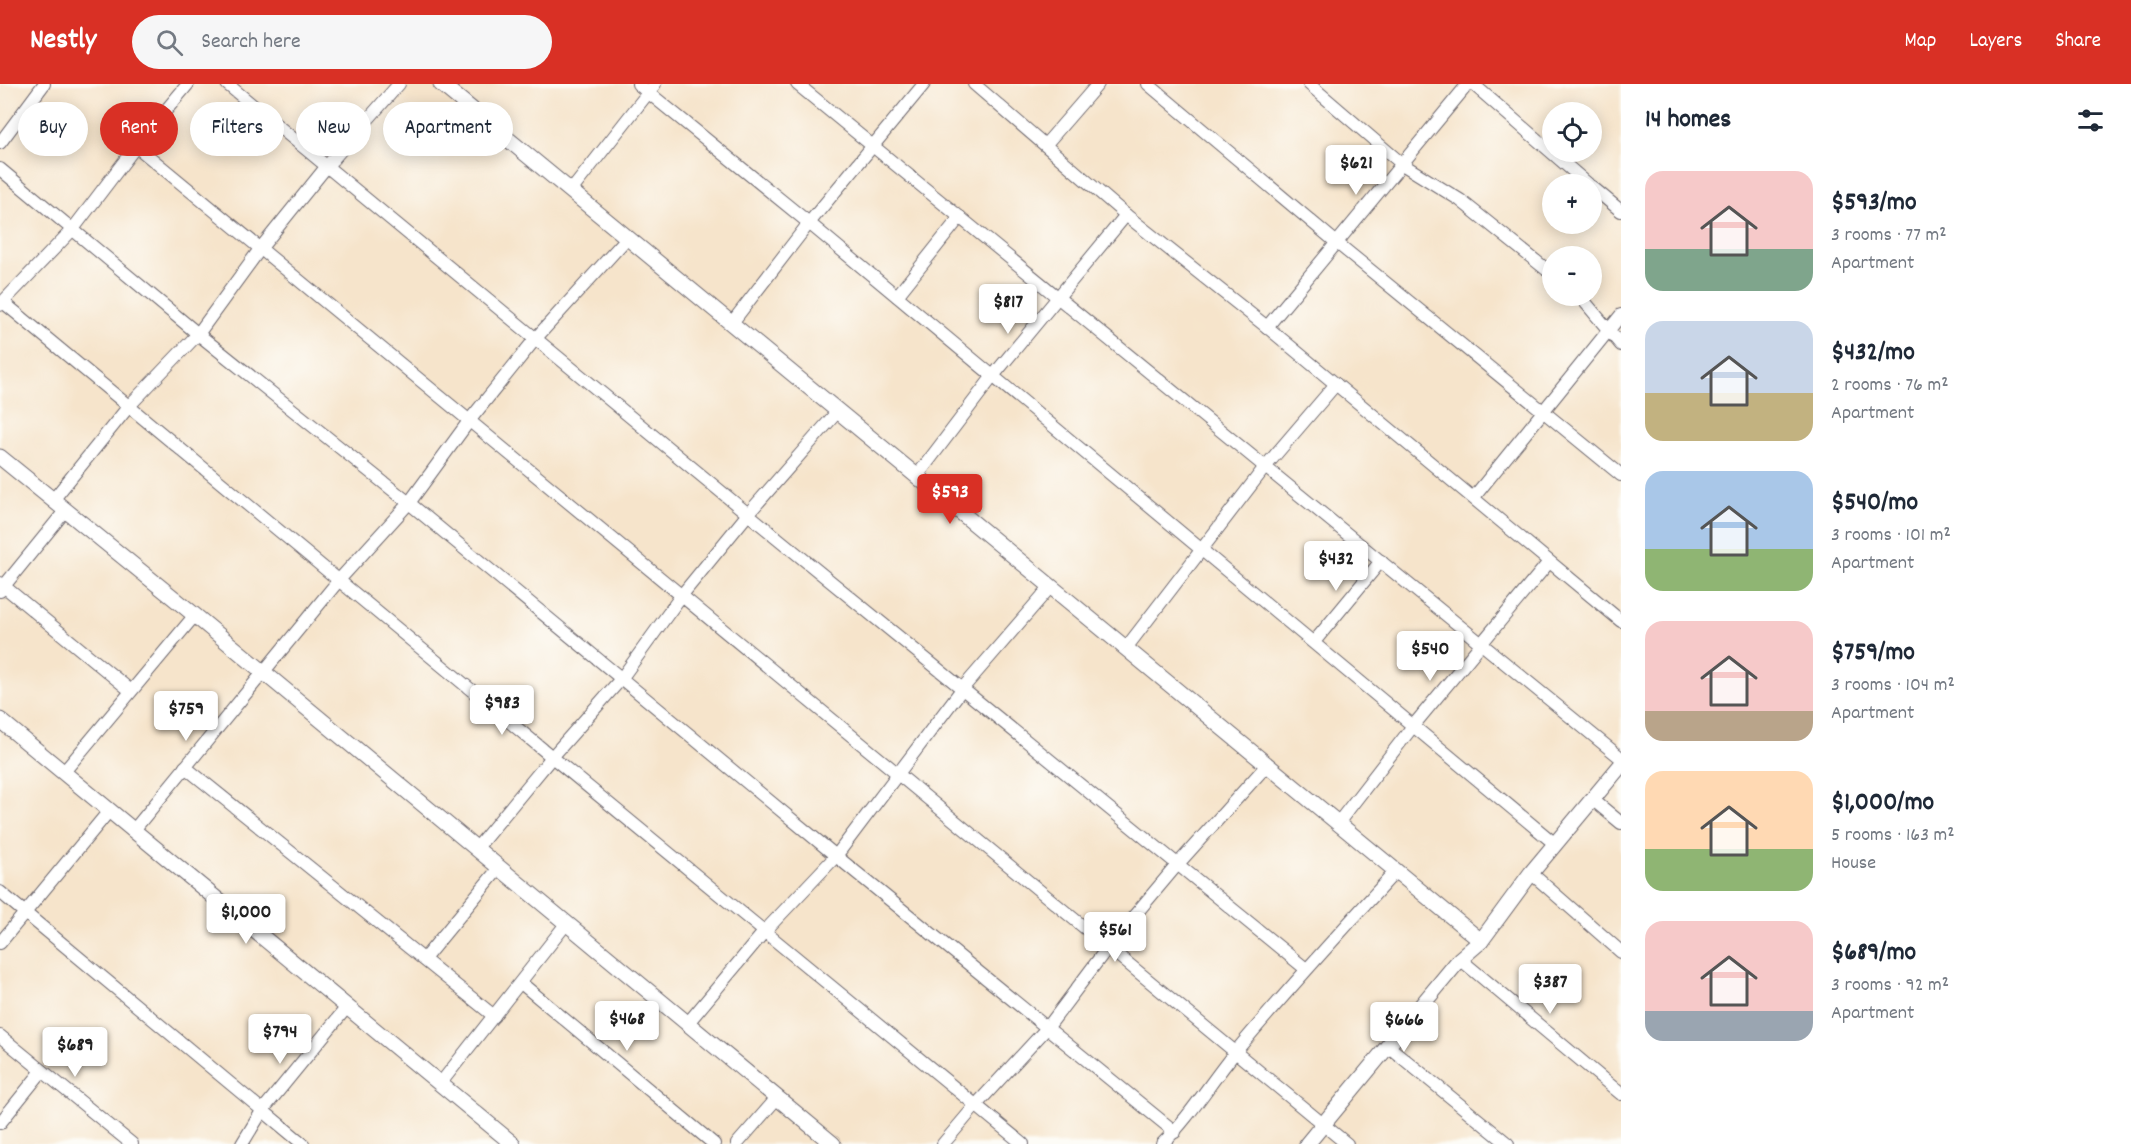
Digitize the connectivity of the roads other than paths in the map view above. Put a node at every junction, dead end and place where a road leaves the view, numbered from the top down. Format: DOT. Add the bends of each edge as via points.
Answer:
graph roads {
  1 [pos="44,84"];
  2 [pos="188,84"];
  3 [pos="226,84"];
  4 [pos="399,84"];
  5 [pos="441,84"];
  6 [pos="638,84"];
  7 [pos="797,84"];
  8 [pos="924,84"];
  9 [pos="974,84"];
  10 [pos="1098,84"];
  11 [pos="1148,84"];
  12 [pos="1309,84"];
  13 [pos="1468,84"];
  14 [pos="1473,84"];
  15 [pos="652,88"];
  16 [pos="173,102"];
  17 [pos="0,143"];
  18 [pos="1046,144"];
  19 [pos="873,146"];
  20 [pos="128,156"];
  21 [pos="148,156"];
  22 [pos="1402,164"];
  23 [pos="327,166"];
  24 [pos="0,169"];
  25 [pos="1576,174"];
  26 [pos="571,191"];
  27 [pos="1602,196"];
  28 [pos="1621,211"];
  29 [pos="1126,215"];
  30 [pos="960,217"];
  31 [pos="809,223"];
  32 [pos="73,229"];
  33 [pos="627,238"];
  34 [pos="1337,243"];
  35 [pos="260,249"];
  36 [pos="1542,266"];
  37 [pos="897,296"];
  38 [pos="1058,298"];
  39 [pos="1,303"];
  40 [pos="1588,306"];
  41 [pos="1621,315"];
  42 [pos="731,324"];
  43 [pos="1267,327"];
  44 [pos="1608,331"];
  45 [pos="198,334"];
  46 [pos="536,338"];
  47 [pos="1621,345"];
  48 [pos="993,376"];
  49 [pos="1336,384"];
  50 [pos="129,406"];
  51 [pos="1544,410"];
  52 [pos="838,411"];
  53 [pos="469,421"];
  54 [pos="0,457"];
  55 [pos="1265,467"];
  56 [pos="1621,475"];
  57 [pos="917,476"];
  58 [pos="1474,497"];
  59 [pos="53,500"];
  60 [pos="409,503"];
  61 [pos="65,511"];
  62 [pos="747,514"];
  63 [pos="1202,551"];
  64 [pos="1381,561"];
  65 [pos="1550,562"];
  66 [pos="339,580"];
  67 [pos="1051,586"];
  68 [pos="1,587"];
  69 [pos="681,596"];
  70 [pos="195,615"];
  71 [pos="1621,621"];
  72 [pos="1314,642"];
  73 [pos="1482,644"];
  74 [pos="1126,648"];
  75 [pos="262,673"];
  76 [pos="621,679"];
  77 [pos="962,689"];
  78 [pos="131,691"];
  79 [pos="0,720"];
  80 [pos="1413,726"];
  81 [pos="552,757"];
  82 [pos="1621,758"];
  83 [pos="1267,765"];
  84 [pos="1621,765"];
  85 [pos="185,767"];
  86 [pos="63,773"];
  87 [pos="897,773"];
  88 [pos="1592,799"];
  89 [pos="109,811"];
  90 [pos="1338,823"];
  91 [pos="1621,823"];
  92 [pos="133,831"];
  93 [pos="1556,844"];
  94 [pos="476,849"];
  95 [pos="836,856"];
  96 [pos="1177,865"];
  97 [pos="499,868"];
  98 [pos="1396,871"];
  99 [pos="1531,873"];
  100 [pos="0,892"];
  101 [pos="26,913"];
  102 [pos="566,924"];
  103 [pos="764,932"];
  104 [pos="1481,941"];
  105 [pos="0,943"];
  106 [pos="1108,947"];
  107 [pos="1621,952"];
  108 [pos="424,959"];
  109 [pos="1460,959"];
  110 [pos="1306,969"];
  111 [pos="520,983"];
  112 [pos="347,1007"];
  113 [pos="494,1016"];
  114 [pos="687,1024"];
  115 [pos="1048,1027"];
  116 [pos="0,1036"];
  117 [pos="1388,1046"];
  118 [pos="1235,1052"];
  119 [pos="42,1071"];
  120 [pos="440,1084"];
  121 [pos="1621,1094"];
  122 [pos="777,1098"];
  123 [pos="975,1105"];
  124 [pos="262,1111"];
  125 [pos="0,1123"];
  126 [pos="1323,1125"];
  127 [pos="1175,1132"];
  128 [pos="132,1144"];
  129 [pos="242,1144"];
  130 [pos="303,1144"];
  131 [pos="513,1144"];
  132 [pos="714,1144"];
  133 [pos="737,1144"];
  134 [pos="833,1144"];
  135 [pos="943,1144"];
  136 [pos="1023,1144"];
  137 [pos="1162,1144"];
  138 [pos="1307,1144"];
  139 [pos="1347,1144"];
  140 [pos="1508,1144"];
  1 -- 17 [label="street"];
  2 -- 16 [label="street"];
  3 -- 23 [label="street"];
  4 -- 23 [label="street"];
  5 -- 26 [label="street"];
  6 -- 15 [label="street"];
  7 -- 19 [label="street"];
  8 -- 19 [label="street"];
  9 -- 18 [label="street"];
  10 -- 18 [label="street"];
  11 -- 34 [label="street"];
  12 -- 22 [label="street"];
  13 -- 22 [label="street"];
  14 -- 25 [label="street"];
  15 -- 26 [label="street"];
  15 -- 31 [label="street"];
  18 -- 29 [label="street"];
  19 -- 30 [label="street"];
  19 -- 31 [label="street"];
  20 -- 32 [label="street"];
  21 -- 35 [label="street"];
  22 -- 34 [label="street"];
  22 -- 36 [label="street" via="1460,200"];
  23 -- 35 [label="street"];
  23 -- 46 [label="street"];
  24 -- 32 [label="street"];
  26 -- 33 [label="street"];
  27 -- 28 [label="street"];
  29 -- 38 [label="street"];
  29 -- 43 [label="street"];
  30 -- 37 [label="street"];
  30 -- 38 [label="street"];
  31 -- 37 [label="street"];
  31 -- 42 [label="street"];
  32 -- 39 [label="street"];
  32 -- 45 [label="street"];
  33 -- 42 [label="street"];
  33 -- 46 [label="street"];
  34 -- 43 [label="street"];
  34 -- 51 [label="street"];
  35 -- 45 [label="street"];
  35 -- 53 [label="street"];
  37 -- 48 [label="street"];
  38 -- 48 [label="street"];
  38 -- 55 [label="street"];
  39 -- 50 [label="street"];
  40 -- 44 [label="street"];
  41 -- 44 [label="street"];
  42 -- 52 [label="street"];
  43 -- 49 [label="street"];
  44 -- 47 [label="street"];
  44 -- 51 [label="street"];
  45 -- 50 [label="street"];
  45 -- 60 [label="street"];
  46 -- 53 [label="street"];
  46 -- 62 [label="street"];
  48 -- 57 [label="street"];
  48 -- 63 [label="street"];
  49 -- 55 [label="street"];
  49 -- 58 [label="street"];
  50 -- 59 [label="street"];
  50 -- 66 [label="street"];
  51 -- 56 [label="street"];
  51 -- 58 [label="street"];
  52 -- 57 [label="street"];
  52 -- 62 [label="street"];
  53 -- 60 [label="street"];
  53 -- 69 [label="street"];
  54 -- 59 [label="street"];
  55 -- 63 [label="street"];
  55 -- 64 [label="street"];
  57 -- 67 [label="street"];
  58 -- 65 [label="street"];
  59 -- 61 [label="street"];
  60 -- 66 [label="street"];
  60 -- 76 [label="street"];
  61 -- 68 [label="street"];
  61 -- 70 [label="street"];
  62 -- 69 [label="street"];
  62 -- 77 [label="street"];
  63 -- 72 [label="street"];
  63 -- 74 [label="street"];
  64 -- 72 [label="street"];
  64 -- 73 [label="street"];
  65 -- 71 [label="street"];
  65 -- 73 [label="street"];
  66 -- 75 [label="street"];
  66 -- 81 [label="street"];
  67 -- 74 [label="street"];
  67 -- 77 [label="street"];
  68 -- 78 [label="street"];
  69 -- 76 [label="street"];
  69 -- 87 [label="street"];
  70 -- 75 [label="street"];
  70 -- 78 [label="street"];
  72 -- 80 [label="street"];
  73 -- 80 [label="street"];
  73 -- 82 [label="street"];
  74 -- 83 [label="street"];
  75 -- 85 [label="street"];
  75 -- 94 [label="street"];
  76 -- 81 [label="street"];
  76 -- 95 [label="street"];
  77 -- 87 [label="street"];
  77 -- 96 [label="street"];
  78 -- 86 [label="street"];
  79 -- 86 [label="street"];
  80 -- 90 [label="street"];
  80 -- 93 [label="street"];
  81 -- 94 [label="street"];
  81 -- 103 [label="street"];
  83 -- 90 [label="street"];
  83 -- 96 [label="street"];
  84 -- 88 [label="street"];
  85 -- 92 [label="street"];
  85 -- 108 [label="street"];
  86 -- 89 [label="street"];
  87 -- 95 [label="street"];
  87 -- 106 [label="street"];
  88 -- 91 [label="street"];
  88 -- 93 [label="street"];
  89 -- 92 [label="street"];
  89 -- 101 [label="street"];
  90 -- 98 [label="street"];
  92 -- 112 [label="street"];
  93 -- 99 [label="street"];
  94 -- 97 [label="street"];
  95 -- 103 [label="street"];
  95 -- 115 [label="street"];
  96 -- 106 [label="street"];
  96 -- 110 [label="street"];
  97 -- 102 [label="street"];
  97 -- 108 [label="street"];
  98 -- 104 [label="street"];
  98 -- 110 [label="street"];
  99 -- 104 [label="street"];
  99 -- 107 [label="street"];
  100 -- 101 [label="street"];
  101 -- 105 [label="street"];
  101 -- 124 [label="street"];
  102 -- 111 [label="street"];
  102 -- 114 [label="street"];
  103 -- 114 [label="street"];
  103 -- 123 [label="street"];
  104 -- 109 [label="street"];
  106 -- 115 [label="street"];
  106 -- 118 [label="street"];
  108 -- 113 [label="street"];
  109 -- 117 [label="street"];
  109 -- 121 [label="street"];
  110 -- 118 [label="street"];
  111 -- 113 [label="street"];
  111 -- 132 [label="street"];
  112 -- 120 [label="street"];
  112 -- 124 [label="street"];
  113 -- 120 [label="street"];
  114 -- 122 [label="street"];
  115 -- 123 [label="street"];
  115 -- 127 [label="street"];
  116 -- 119 [label="street"];
  117 -- 126 [label="street"];
  117 -- 140 [label="street"];
  118 -- 126 [label="street"];
  118 -- 127 [label="street"];
  119 -- 125 [label="street"];
  119 -- 128 [label="street"];
  120 -- 131 [label="street"];
  122 -- 133 [label="street"];
  122 -- 134 [label="street"];
  123 -- 135 [label="street"];
  123 -- 136 [label="street"];
  124 -- 129 [label="street"];
  124 -- 130 [label="street"];
  126 -- 138 [label="street"];
  126 -- 139 [label="street"];
  127 -- 137 [label="street"];
}
